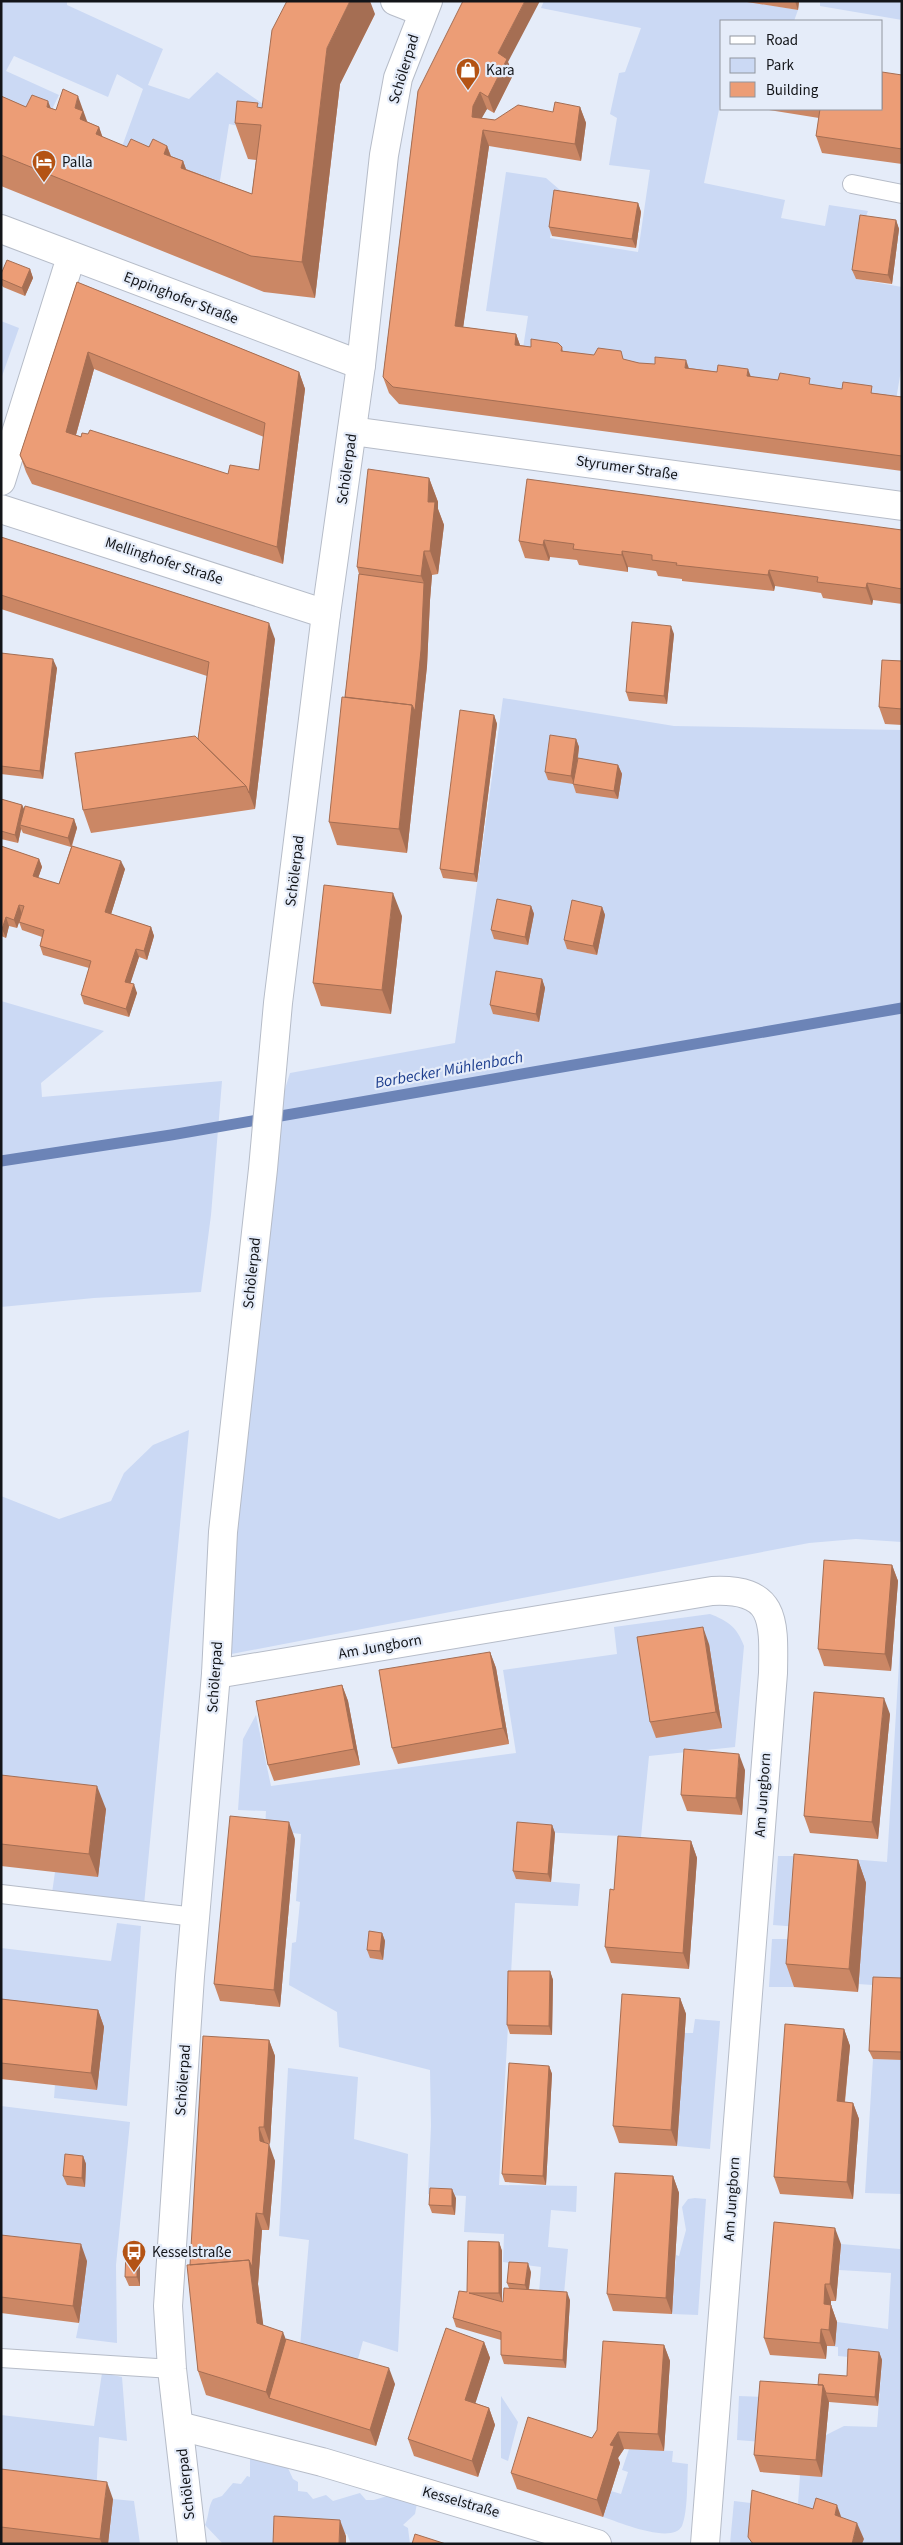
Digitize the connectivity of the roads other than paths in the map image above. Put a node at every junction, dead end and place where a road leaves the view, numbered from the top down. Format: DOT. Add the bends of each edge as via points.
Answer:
graph roads {
  1 [pos="395,1"];
  2 [pos="425,7"];
  3 [pos="852,184"];
  4 [pos="902,194"];
  5 [pos="1,229"];
  6 [pos="71,257"];
  7 [pos="361,365"];
  8 [pos="352,431"];
  9 [pos="1,481"];
  10 [pos="902,506"];
  11 [pos="1,509"];
  12 [pos="326,614"];
  13 [pos="216,1674"];
  14 [pos="1,1894"];
  15 [pos="195,1917"];
  16 [pos="1,2358"];
  17 [pos="172,2369"];
  18 [pos="179,2426"];
  19 [pos="192,2544"];
  20 [pos="597,2544"];
  21 [pos="705,2544"];
  1 -- 2 [label="street, Schölerpad"];
  2 -- 7 [label="street, Schölerpad" via="398,78 391,110"];
  3 -- 4 [label="lane"];
  5 -- 6 [label="street, Eppinghofer Straße"];
  6 -- 7 [label="street, Eppinghofer Straße"];
  6 -- 9 [label="street"];
  7 -- 8 [label="street, Schölerpad"];
  8 -- 10 [label="street, Styrumer Straße"];
  8 -- 12 [label="street, Schölerpad"];
  11 -- 12 [label="street, Mellinghofer Straße"];
  12 -- 13 [label="street, Schölerpad" via="278,1003 272,1085 223,1532"];
  13 -- 15 [label="street, Schölerpad"];
  13 -- 21 [label="street, Am Jungborn" via="712,1591 734,1590 753,1596 765,1607 772,1624 773,1673"];
  14 -- 15 [label="lane"];
  15 -- 17 [label="street, Schölerpad" via="170,2257 168,2306"];
  16 -- 17 [label="lane"];
  17 -- 18 [label="street, Schölerpad"];
  18 -- 19 [label="street, Schölerpad"];
  18 -- 20 [label="street, Kesselstraße" via="322,2462"];
}
